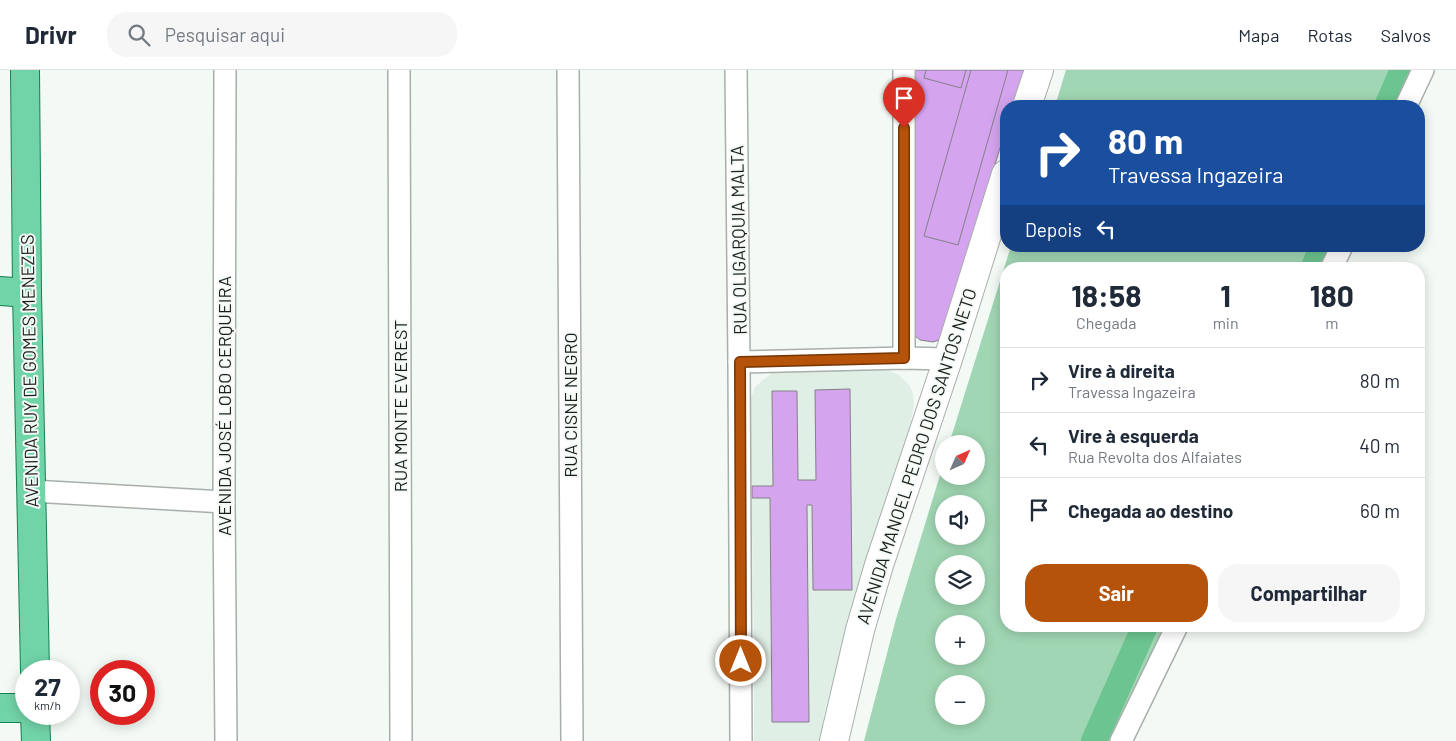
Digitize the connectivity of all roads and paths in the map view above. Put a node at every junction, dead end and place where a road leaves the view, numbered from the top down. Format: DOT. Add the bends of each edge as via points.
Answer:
graph roads {
  1 [pos="25,70"];
  2 [pos="225,70"];
  3 [pos="398,70"];
  4 [pos="568,70"];
  5 [pos="736,70"];
  6 [pos="904,70"];
  7 [pos="1039,70"];
  8 [pos="1423,70"];
  9 [pos="1029,100"];
  10 [pos="1409,100"];
  11 [pos="1000,193"];
  12 [pos="0,291"];
  13 [pos="27,293"];
  14 [pos="904,358"];
  15 [pos="948,359"];
  16 [pos="740,362"];
  17 [pos="32,490"];
  18 [pos="224,502"];
  19 [pos="1174,632"];
  20 [pos="35,660"];
  21 [pos="0,708"];
  22 [pos="15,708"];
  23 [pos="35,725"];
  24 [pos="36,741"];
  25 [pos="226,741"];
  26 [pos="401,741"];
  27 [pos="572,741"];
  28 [pos="741,741"];
  29 [pos="834,741"];
  30 [pos="1121,741"];
  1 -- 13 [label="main road, AVENIDA RUY DE GOMES MENEZES"];
  2 -- 18 [label="street, AVENIDA JOSÉ LOBO CERQUEIRA"];
  3 -- 26 [label="street, RUA MONTE EVEREST"];
  4 -- 27 [label="street, RUA CISNE NEGRO"];
  5 -- 16 [label="street, RUA OLIGARQUIA MALTA"];
  6 -- 14 [label="street"];
  7 -- 9 [label="street"];
  8 -- 10 [label="street"];
  11 -- 15 [label="street, AVENIDA MANOEL PEDRO DOS SANTOS NETO"];
  12 -- 13 [label="main road"];
  13 -- 17 [label="main road, AVENIDA RUY DE GOMES MENEZES"];
  14 -- 15 [label="street"];
  14 -- 16 [label="street"];
  15 -- 29 [label="street, AVENIDA MANOEL PEDRO DOS SANTOS NETO" via="878,565"];
  16 -- 28 [label="street, RUA OLIGARQUIA MALTA"];
  17 -- 18 [label="street"];
  17 -- 20 [label="main road, AVENIDA RUY DE GOMES MENEZES"];
  18 -- 25 [label="street, AVENIDA JOSÉ LOBO CERQUEIRA"];
  19 -- 30 [label="street"];
  21 -- 22 [label="main road"];
  23 -- 24 [label="main road"];
}
